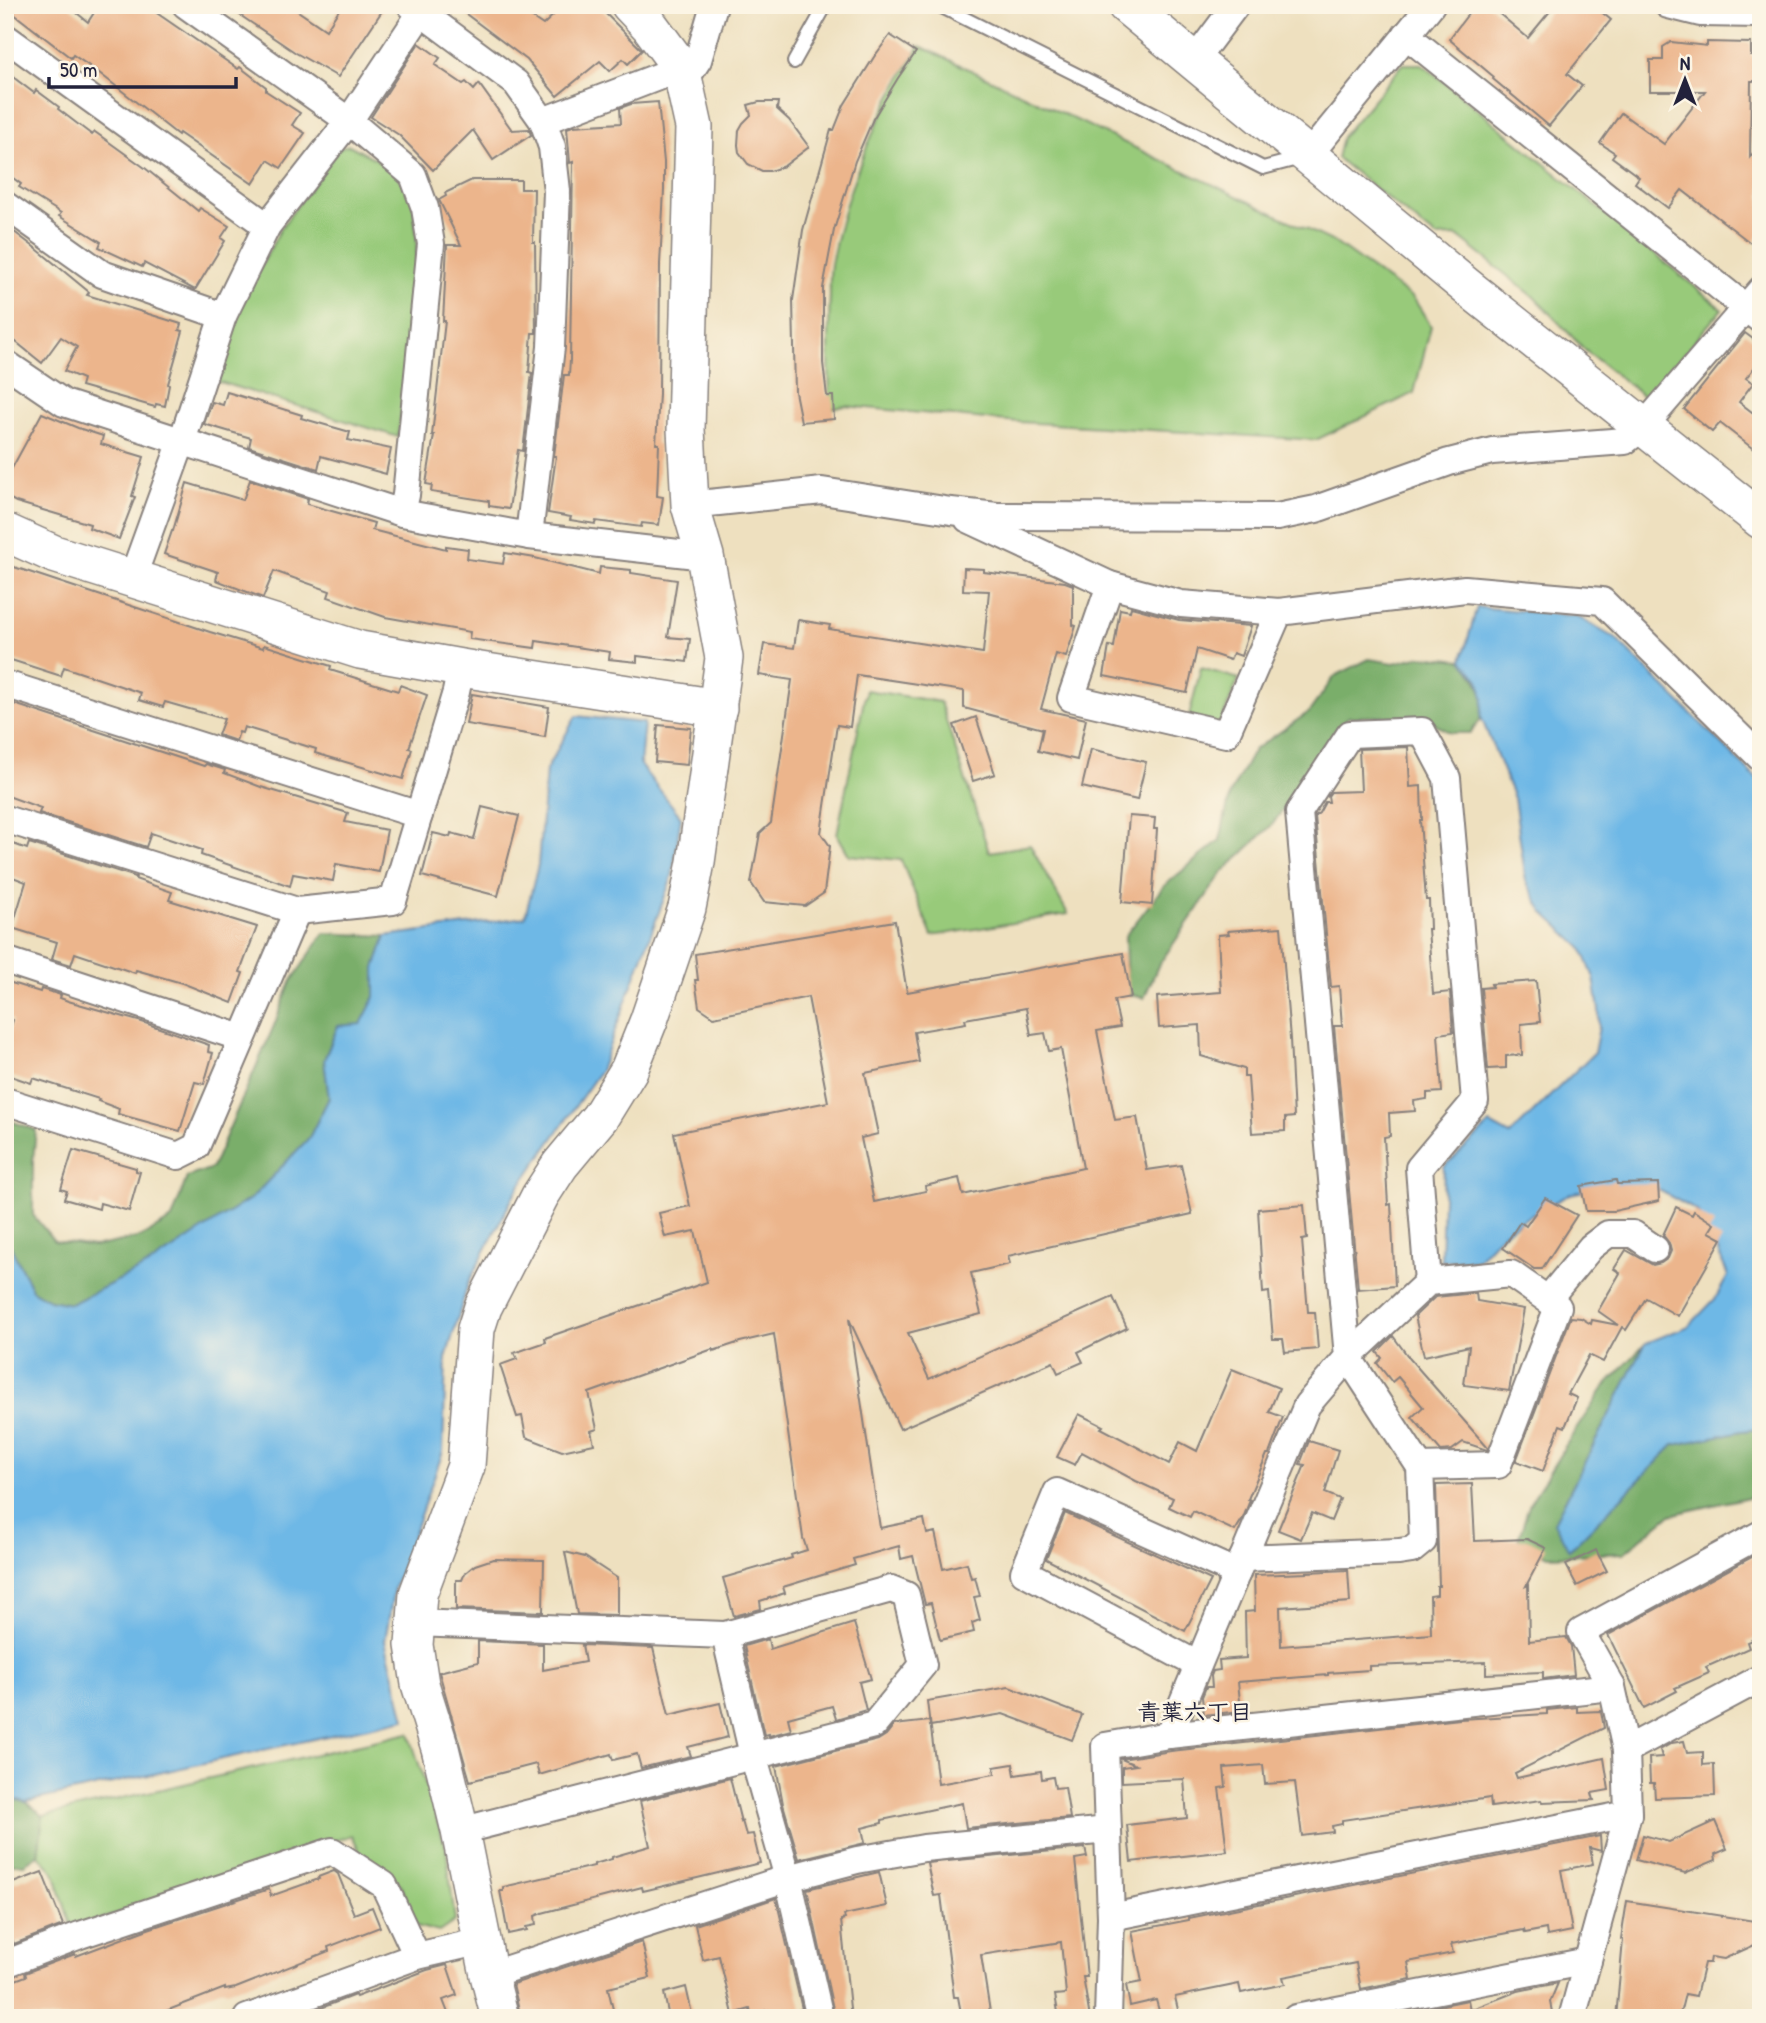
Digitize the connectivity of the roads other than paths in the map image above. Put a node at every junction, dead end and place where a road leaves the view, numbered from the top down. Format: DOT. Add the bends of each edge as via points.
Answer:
graph roads {
  1 [pos="186,5"];
  2 [pos="629,5"];
  3 [pos="714,5"];
  4 [pos="826,5"];
  5 [pos="938,5"];
  6 [pos="1126,5"];
  7 [pos="1236,5"];
  8 [pos="1431,5"];
  9 [pos="1668,5"];
  10 [pos="419,8"];
  11 [pos="1761,14"];
  12 [pos="1406,35"];
  13 [pos="5,37"];
  14 [pos="1194,61"];
  15 [pos="794,62"];
  16 [pos="683,74"];
  17 [pos="349,121"];
  18 [pos="543,121"];
  19 [pos="1308,156"];
  20 [pos="5,205"];
  21 [pos="267,226"];
  22 [pos="1756,306"];
  23 [pos="223,316"];
  24 [pos="5,363"];
  25 [pos="1644,426"];
  26 [pos="182,442"];
  27 [pos="690,505"];
  28 [pos="951,512"];
  29 [pos="402,513"];
  30 [pos="1761,520"];
  31 [pos="5,532"];
  32 [pos="529,536"];
  33 [pos="705,556"];
  34 [pos="131,579"];
  35 [pos="1110,585"];
  36 [pos="1279,612"];
  37 [pos="461,668"];
  38 [pos="5,684"];
  39 [pos="718,708"];
  40 [pos="1761,758"];
  41 [pos="419,816"];
  42 [pos="5,819"];
  43 [pos="297,911"];
  44 [pos="5,960"];
  45 [pos="242,1038"];
  46 [pos="5,1101"];
  47 [pos="1655,1249"];
  48 [pos="1428,1282"];
  49 [pos="1548,1299"];
  50 [pos="1348,1357"];
  51 [pos="1420,1467"];
  52 [pos="1761,1534"];
  53 [pos="1240,1565"];
  54 [pos="415,1623"];
  55 [pos="725,1636"];
  56 [pos="1198,1665"];
  57 [pos="1761,1678"];
  58 [pos="1612,1687"];
  59 [pos="1168,1735"];
  60 [pos="1626,1750"];
  61 [pos="753,1755"];
  62 [pos="1628,1814"];
  63 [pos="460,1830"];
  64 [pos="1108,1830"];
  65 [pos="788,1878"];
  66 [pos="1111,1917"];
  67 [pos="417,1956"];
  68 [pos="485,1958"];
  69 [pos="1588,1961"];
  70 [pos="5,1964"];
  71 [pos="1391,2009"];
  72 [pos="247,2018"];
  73 [pos="500,2018"];
  74 [pos="820,2018"];
  75 [pos="1108,2018"];
  76 [pos="1296,2018"];
  77 [pos="1572,2018"];
  1 -- 17 [label="street"];
  2 -- 16 [label="street" via="650,26"];
  3 -- 16 [label="street" via="698,60"];
  4 -- 15 [label="lane"];
  5 -- 19 [label="lane" via="1263,168"];
  6 -- 14 [label="street"];
  7 -- 14 [label="street"];
  8 -- 12 [label="street"];
  9 -- 11 [label="street" via="1700,13"];
  10 -- 17 [label="street"];
  10 -- 18 [label="street" via="516,83"];
  12 -- 19 [label="street"];
  12 -- 22 [label="street"];
  13 -- 21 [label="street"];
  14 -- 19 [label="street"];
  16 -- 18 [label="street"];
  16 -- 27 [label="street" via="694,127 686,429"];
  17 -- 21 [label="street"];
  17 -- 29 [label="street" via="413,176 431,244"];
  18 -- 32 [label="street" via="552,147 556,204 551,347"];
  19 -- 25 [label="street"];
  20 -- 23 [label="street" via="102,274"];
  21 -- 23 [label="street"];
  22 -- 25 [label="street"];
  23 -- 26 [label="street"];
  24 -- 26 [label="street" via="64,403"];
  25 -- 28 [label="street" via="1625,441 1492,451 1316,509 1277,517"];
  25 -- 30 [label="street"];
  26 -- 29 [label="street"];
  26 -- 34 [label="street"];
  27 -- 28 [label="street" via="822,491"];
  27 -- 33 [label="street"];
  28 -- 35 [label="street"];
  29 -- 32 [label="street"];
  31 -- 34 [label="street"];
  32 -- 33 [label="street"];
  33 -- 39 [label="street" via="724,658"];
  34 -- 37 [label="street" via="360,650"];
  35 -- 36 [label="street" via="1181,604"];
  35 -- 36 [label="street" via="1070,698 1226,734"];
  36 -- 40 [label="street" via="1465,589 1602,601"];
  37 -- 39 [label="street"];
  37 -- 41 [label="street"];
  38 -- 41 [label="street"];
  39 -- 54 [label="street" via="687,908 644,1033 629,1070 600,1117 540,1196 483,1307 476,1329 466,1466 418,1594"];
  41 -- 43 [label="street" via="393,901"];
  42 -- 43 [label="street"];
  43 -- 45 [label="street"];
  44 -- 45 [label="street"];
  45 -- 46 [label="street" via="196,1147 178,1156"];
  47 -- 49 [label="street" via="1633,1234 1608,1234 1591,1247"];
  48 -- 49 [label="street" via="1511,1274"];
  48 -- 50 [label="street"];
  48 -- 50 [label="street" via="1419,1168 1475,1101 1447,778 1422,731 1350,734 1299,812"];
  49 -- 51 [label="street" via="1558,1307 1498,1465"];
  50 -- 51 [label="street"];
  50 -- 53 [label="street" via="1307,1405"];
  51 -- 53 [label="street" via="1423,1541 1412,1550"];
  52 -- 58 [label="street" via="1581,1632"];
  53 -- 56 [label="street"];
  53 -- 56 [label="street" via="1057,1492 1024,1572"];
  54 -- 55 [label="street"];
  54 -- 63 [label="street" via="420,1684"];
  55 -- 61 [label="street"];
  55 -- 61 [label="street" via="891,1589 906,1595 923,1665 874,1725"];
  56 -- 59 [label="street"];
  57 -- 60 [label="street"];
  58 -- 59 [label="street"];
  58 -- 60 [label="street"];
  59 -- 64 [label="street" via="1105,1746"];
  60 -- 62 [label="street"];
  61 -- 63 [label="street"];
  61 -- 65 [label="street"];
  62 -- 66 [label="street"];
  62 -- 69 [label="street"];
  63 -- 68 [label="street"];
  64 -- 65 [label="street" via="924,1848"];
  64 -- 66 [label="street"];
  65 -- 68 [label="street"];
  65 -- 74 [label="street"];
  66 -- 75 [label="street"];
  67 -- 68 [label="street"];
  67 -- 70 [label="street" via="384,1885 332,1851"];
  67 -- 72 [label="street"];
  68 -- 73 [label="street"];
  69 -- 71 [label="street"];
  69 -- 77 [label="street"];
  71 -- 76 [label="street"];
}
